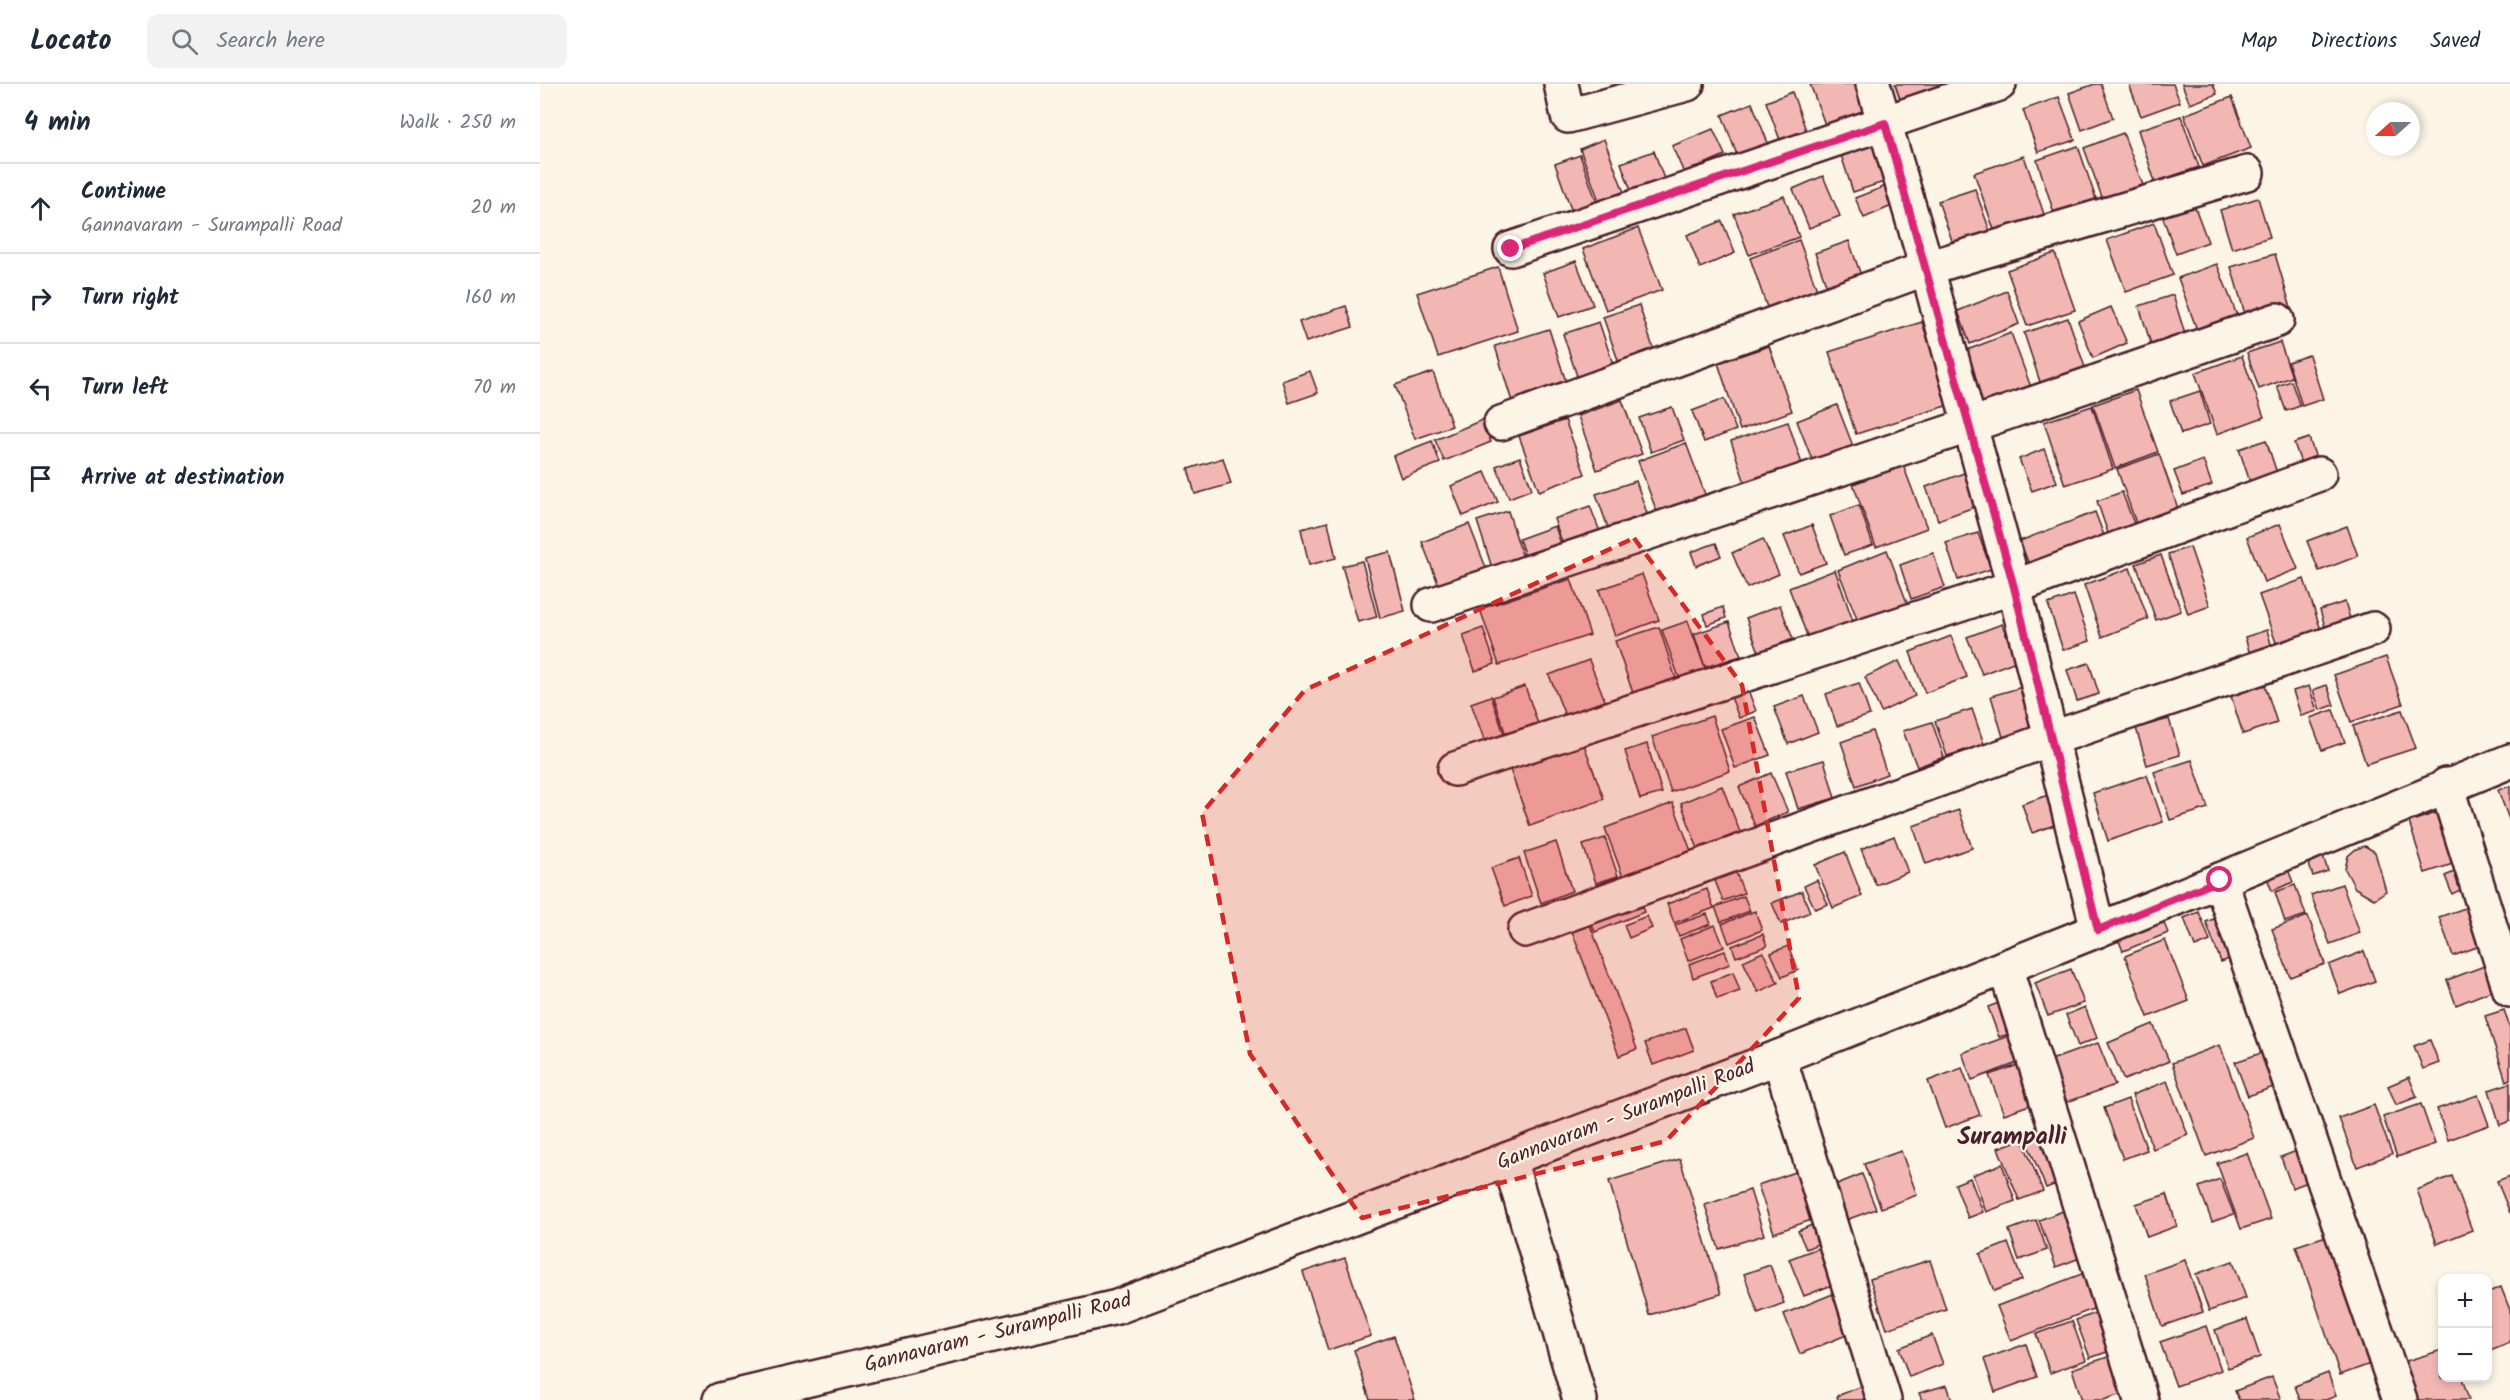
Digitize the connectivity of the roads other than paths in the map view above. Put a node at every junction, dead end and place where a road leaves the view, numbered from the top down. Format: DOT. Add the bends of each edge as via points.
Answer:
graph roads {
  1 [pos="1561,84"];
  2 [pos="1687,84"];
  3 [pos="1873,84"];
  4 [pos="1999,84"];
  5 [pos="1885,123"];
  6 [pos="2247,173"];
  7 [pos="1511,249"];
  8 [pos="1927,268"];
  9 [pos="2277,320"];
  10 [pos="1501,423"];
  11 [pos="1968,426"];
  12 [pos="2319,474"];
  13 [pos="2014,587"];
  14 [pos="1431,605"];
  15 [pos="2373,629"];
  16 [pos="2053,738"];
  17 [pos="2510,761"];
  18 [pos="1455,769"];
  19 [pos="2446,785"];
  20 [pos="2220,880"];
  21 [pos="1525,930"];
  22 [pos="2098,930"];
  23 [pos="2005,967"];
  24 [pos="2510,990"];
  25 [pos="1779,1057"];
  26 [pos="1509,1159"];
  27 [pos="720,1400"];
  28 [pos="1580,1400"];
  29 [pos="1884,1400"];
  30 [pos="2141,1400"];
  31 [pos="2400,1400"];
  1 -- 2 [label="street" via="1568,116"];
  3 -- 5 [label="street"];
  4 -- 5 [label="street"];
  5 -- 7 [label="street"];
  5 -- 8 [label="street"];
  6 -- 8 [label="street"];
  8 -- 10 [label="street"];
  8 -- 11 [label="street"];
  9 -- 11 [label="street"];
  11 -- 13 [label="street"];
  11 -- 14 [label="street"];
  12 -- 13 [label="street"];
  13 -- 16 [label="street"];
  13 -- 18 [label="street"];
  15 -- 16 [label="street"];
  16 -- 21 [label="street"];
  16 -- 22 [label="street"];
  17 -- 19 [label="street, Gannavaram - Surampalli Road"];
  19 -- 20 [label="street, Gannavaram - Surampalli Road"];
  19 -- 24 [label="street"];
  20 -- 22 [label="street, Gannavaram - Surampalli Road"];
  20 -- 31 [label="street"];
  22 -- 23 [label="street, Gannavaram - Surampalli Road"];
  23 -- 25 [label="street, Gannavaram - Surampalli Road"];
  23 -- 30 [label="street"];
  25 -- 26 [label="street, Gannavaram - Surampalli Road"];
  25 -- 29 [label="street"];
  26 -- 27 [label="street, Gannavaram - Surampalli Road" via="1117,1307"];
  26 -- 28 [label="street"];
}
